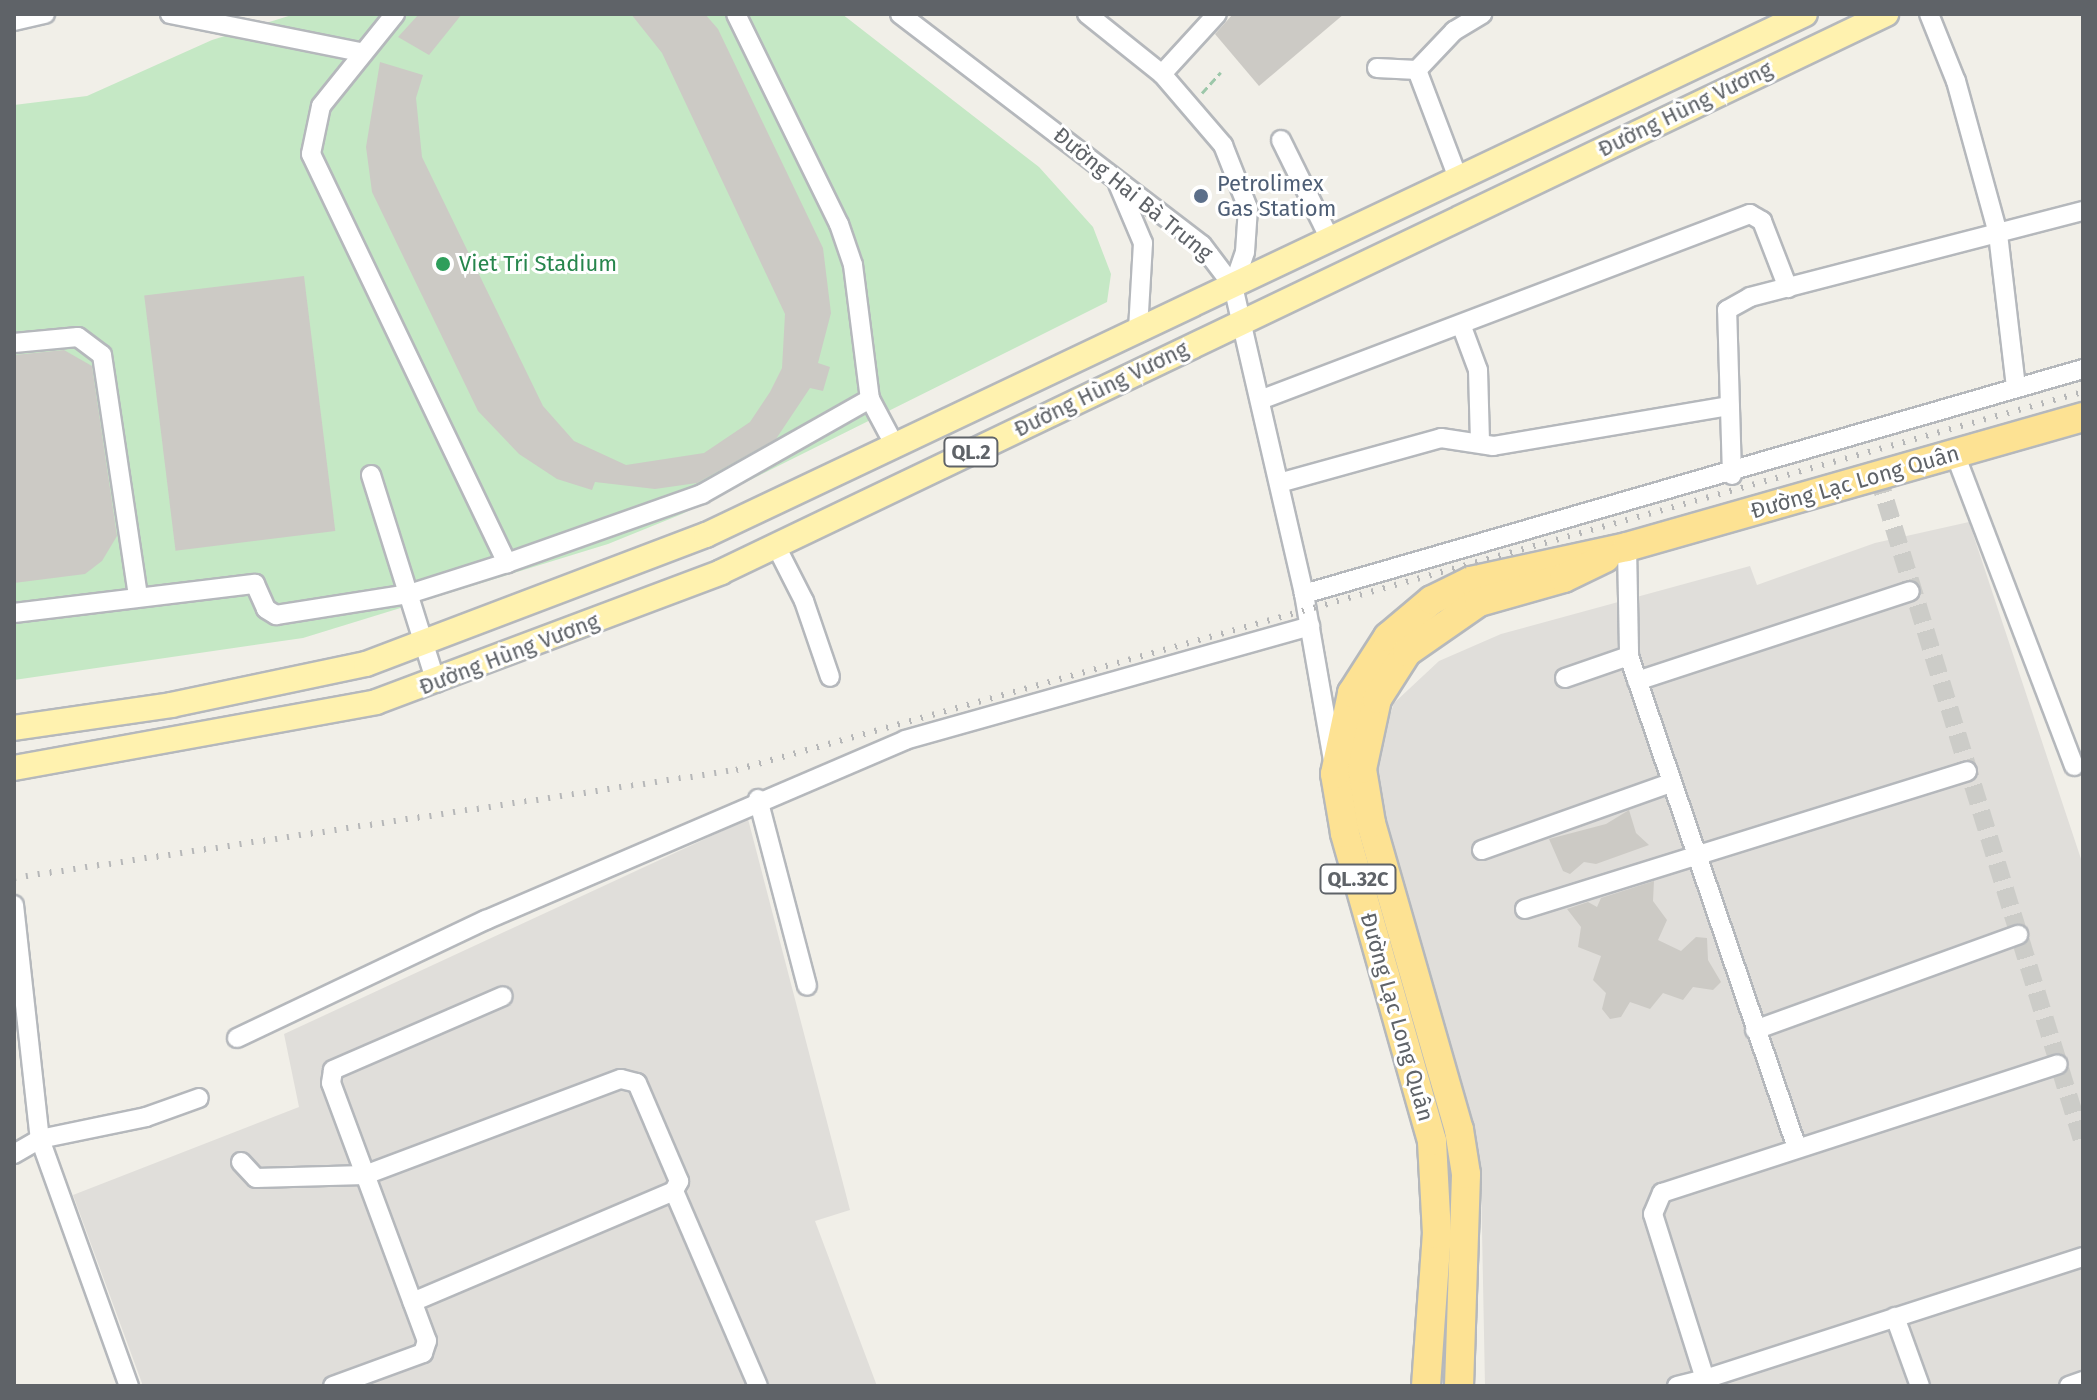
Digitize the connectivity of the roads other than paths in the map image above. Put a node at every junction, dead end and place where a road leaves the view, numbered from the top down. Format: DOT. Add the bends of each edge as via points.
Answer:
graph roads {
  1 [pos="45,14"];
  2 [pos="170,14"];
  3 [pos="395,14"];
  4 [pos="736,14"];
  5 [pos="900,14"];
  6 [pos="1087,14"];
  7 [pos="1217,14"];
  8 [pos="1482,14"];
  9 [pos="1805,14"];
  10 [pos="1886,14"];
  11 [pos="1929,14"];
  12 [pos="14,21"];
  13 [pos="1768,22"];
  14 [pos="361,52"];
  15 [pos="1377,68"];
  16 [pos="1417,70"];
  17 [pos="1162,74"];
  18 [pos="1281,140"];
  19 [pos="1113,175"];
  20 [pos="1458,178"];
  21 [pos="2083,211"];
  22 [pos="1998,234"];
  23 [pos="1330,239"];
  24 [pos="1233,286"];
  25 [pos="1788,288"];
  26 [pos="1242,321"];
  27 [pos="1462,327"];
  28 [pos="1138,331"];
  29 [pos="14,343"];
  30 [pos="2083,369"];
  31 [pos="2016,388"];
  32 [pos="870,399"];
  33 [pos="1260,400"];
  34 [pos="1730,406"];
  35 [pos="2083,417"];
  36 [pos="1480,442"];
  37 [pos="895,446"];
  38 [pos="1955,454"];
  39 [pos="371,475"];
  40 [pos="1732,475"];
  41 [pos="1279,483"];
  42 [pos="776,546"];
  43 [pos="1627,547"];
  44 [pos="507,563"];
  45 [pos="1910,591"];
  46 [pos="409,594"];
  47 [pos="1304,594"];
  48 [pos="138,596"];
  49 [pos="14,613"];
  50 [pos="1310,626"];
  51 [pos="424,645"];
  52 [pos="1629,656"];
  53 [pos="830,677"];
  54 [pos="1565,678"];
  55 [pos="1637,681"];
  56 [pos="436,683"];
  57 [pos="1346,725"];
  58 [pos="14,728"];
  59 [pos="2074,766"];
  60 [pos="14,768"];
  61 [pos="1967,771"];
  62 [pos="1348,772"];
  63 [pos="1670,783"];
  64 [pos="758,799"];
  65 [pos="1482,850"];
  66 [pos="1694,854"];
  67 [pos="14,905"];
  68 [pos="1525,909"];
  69 [pos="2018,935"];
  70 [pos="807,986"];
  71 [pos="503,996"];
  72 [pos="1755,1030"];
  73 [pos="237,1038"];
  74 [pos="2058,1064"];
  75 [pos="199,1098"];
  76 [pos="40,1139"];
  77 [pos="1797,1148"];
  78 [pos="14,1154"];
  79 [pos="241,1162"];
  80 [pos="365,1175"];
  81 [pos="674,1191"];
  82 [pos="2083,1257"];
  83 [pos="413,1302"];
  84 [pos="1895,1317"];
  85 [pos="1430,1343"];
  86 [pos="2083,1381"];
  87 [pos="1706,1383"];
  88 [pos="129,1386"];
  89 [pos="333,1386"];
  90 [pos="758,1386"];
  91 [pos="1410,1386"];
  92 [pos="1426,1386"];
  93 [pos="1459,1386"];
  94 [pos="1677,1386"];
  95 [pos="1920,1386"];
  96 [pos="2069,1386"];
  1 -- 12 [label="street"];
  2 -- 14 [label="street"];
  3 -- 14 [label="street"];
  4 -- 32 [label="street" via="839,224 853,265"];
  5 -- 19 [label="street, Đường Hai Bà Trưng"];
  6 -- 17 [label="street"];
  7 -- 17 [label="street"];
  8 -- 16 [label="street" via="1454,31"];
  9 -- 13 [label="main road, Đường Hùng Vương / QL.2"];
  10 -- 26 [label="main road, Đường Hùng Vương / QL.2"];
  11 -- 22 [label="street" via="1956,81"];
  13 -- 20 [label="main road, Đường Hùng Vương / QL.2"];
  14 -- 44 [label="street" via="321,106 311,154"];
  15 -- 16 [label="street"];
  16 -- 20 [label="street"];
  17 -- 24 [label="street" via="1223,145 1245,191 1247,237"];
  18 -- 23 [label="street"];
  19 -- 24 [label="street, Đường Hai Bà Trưng" via="1202,245"];
  19 -- 28 [label="street" via="1143,243"];
  20 -- 23 [label="main road, Đường Hùng Vương / QL.2"];
  21 -- 22 [label="street"];
  22 -- 25 [label="street"];
  22 -- 31 [label="street"];
  23 -- 24 [label="main road, Đường Hùng Vương / QL.2"];
  24 -- 26 [label="street, Đường Hai Bà Trưng"];
  24 -- 28 [label="main road, Đường Hùng Vương / QL.2"];
  25 -- 27 [label="street" via="1762,221 1750,214"];
  25 -- 34 [label="street" via="1750,297 1723,318"];
  26 -- 33 [label="street, Đường Hai Bà Trưng"];
  26 -- 42 [label="main road, Đường Hùng Vương / QL.2"];
  27 -- 33 [label="street"];
  27 -- 36 [label="street" via="1478,370"];
  28 -- 37 [label="main road, Đường Hùng Vương / QL.2"];
  29 -- 48 [label="street" via="78,337 102,355"];
  30 -- 31 [label="street"];
  31 -- 40 [label="street"];
  32 -- 37 [label="street"];
  32 -- 44 [label="street" via="702,494"];
  33 -- 41 [label="street, Đường Hai Bà Trưng"];
  34 -- 36 [label="street" via="1571,435"];
  34 -- 40 [label="street"];
  35 -- 38 [label="highway, Đường Lạc Long Quân / QL.32C"];
  36 -- 41 [label="street" via="1441,438"];
  37 -- 51 [label="main road, Đường Hùng Vương / QL.2" via="706,535"];
  38 -- 43 [label="highway, Đường Lạc Long Quân / QL.32C"];
  38 -- 59 [label="street"];
  39 -- 46 [label="street"];
  40 -- 47 [label="street"];
  41 -- 47 [label="street, Đường Hai Bà Trưng"];
  42 -- 53 [label="street" via="804,601"];
  42 -- 56 [label="main road, Đường Hùng Vương / QL.2"];
  43 -- 52 [label="street"];
  43 -- 57 [label="highway, Đường Lạc Long Quân / QL.32C" via="1471,581 1432,600 1388,637 1352,693"];
  43 -- 62 [label="highway, Đường Lạc Long Quân / QL.32C" via="1564,578 1479,602 1445,620 1407,652 1377,699"];
  44 -- 46 [label="street"];
  45 -- 55 [label="street"];
  46 -- 48 [label="street" via="276,615 266,609 255,584"];
  46 -- 51 [label="street"];
  47 -- 50 [label="street, Đường Hai Bà Trưng"];
  48 -- 49 [label="street"];
  50 -- 57 [label="street, Đường Hai Bà Trưng"];
  50 -- 62 [label="street, Đường Hai Bà Trưng"];
  50 -- 64 [label="street" via="905,740"];
  51 -- 56 [label="street"];
  51 -- 58 [label="main road, Đường Hùng Vương / QL.2" via="366,664 171,705"];
  52 -- 54 [label="street"];
  52 -- 55 [label="street"];
  55 -- 63 [label="street"];
  56 -- 60 [label="main road, Đường Hùng Vương / QL.2" via="180,742"];
  57 -- 62 [label="highway, Đường Lạc Long Quân / QL.32C"];
  61 -- 66 [label="street"];
  62 -- 85 [label="highway, Đường Lạc Long Quân / QL.32C" via="1345,833 1432,1141 1437,1234"];
  62 -- 93 [label="highway, Đường Lạc Long Quân / QL.32C" via="1371,823 1459,1130 1466,1174"];
  63 -- 65 [label="street"];
  63 -- 66 [label="street"];
  64 -- 70 [label="street"];
  64 -- 73 [label="street"];
  66 -- 68 [label="street"];
  66 -- 72 [label="street"];
  67 -- 76 [label="street"];
  69 -- 72 [label="street"];
  71 -- 80 [label="street" via="333,1070 331,1083"];
  72 -- 77 [label="street"];
  74 -- 77 [label="street"];
  75 -- 76 [label="street" via="146,1117"];
  76 -- 78 [label="street"];
  76 -- 88 [label="street"];
  77 -- 87 [label="street" via="1662,1193 1654,1202"];
  79 -- 80 [label="street" via="256,1178"];
  80 -- 81 [label="street" via="621,1079 637,1083 647,1099 679,1181"];
  80 -- 83 [label="street"];
  81 -- 83 [label="street"];
  81 -- 90 [label="street"];
  82 -- 84 [label="street"];
  83 -- 89 [label="street" via="427,1341 423,1353"];
  84 -- 87 [label="street"];
  84 -- 95 [label="street"];
  85 -- 91 [label="highway"];
  85 -- 92 [label="highway, Đường Lạc Long Quân / QL.32C"];
  86 -- 96 [label="street"];
  87 -- 94 [label="street"];
}
